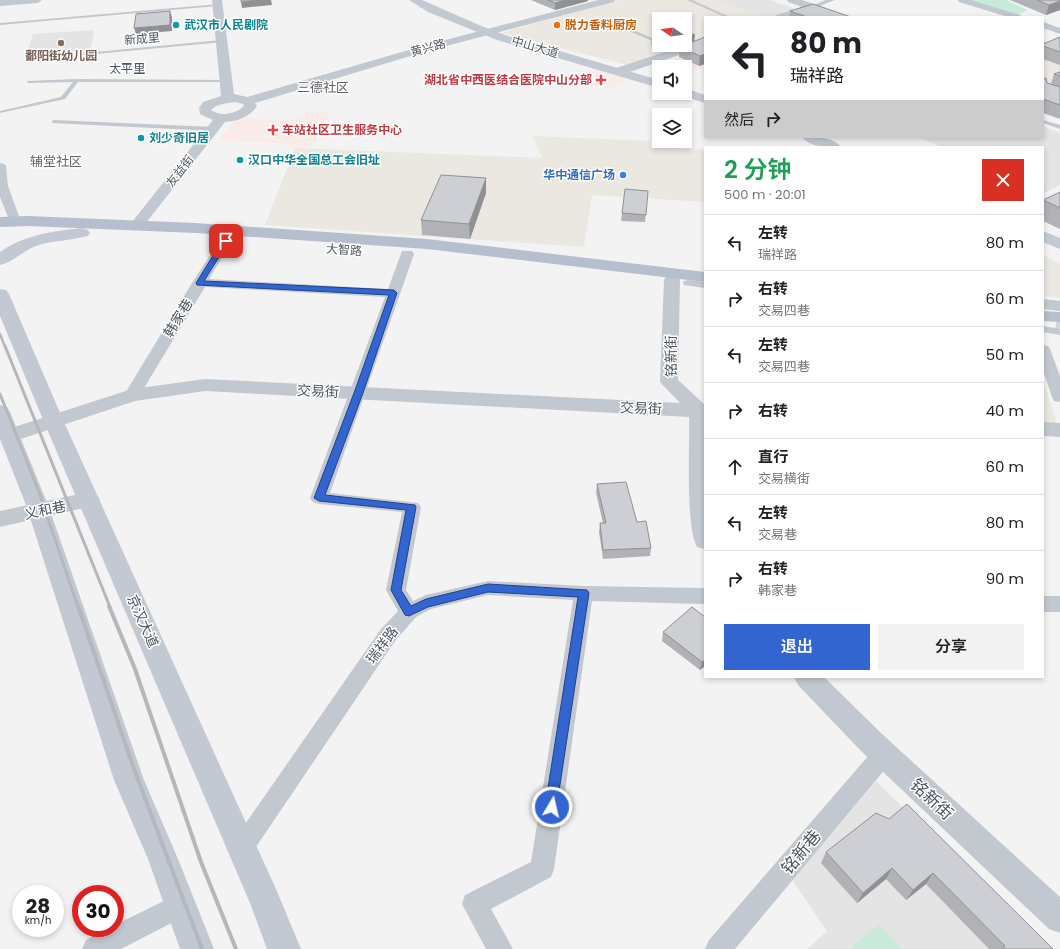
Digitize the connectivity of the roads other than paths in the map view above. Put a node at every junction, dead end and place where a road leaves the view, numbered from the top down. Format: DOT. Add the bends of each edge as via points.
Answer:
graph roads {
  1 [pos="38,0"];
  2 [pos="414,0"];
  3 [pos="424,0"];
  4 [pos="608,0"];
  5 [pos="689,0"];
  6 [pos="792,0"];
  7 [pos="832,0"];
  8 [pos="962,0"];
  9 [pos="0,3"];
  10 [pos="217,3"];
  11 [pos="812,7"];
  12 [pos="726,16"];
  13 [pos="783,16"];
  14 [pos="838,16"];
  15 [pos="1014,16"];
  16 [pos="609,21"];
  17 [pos="0,24"];
  18 [pos="1044,26"];
  19 [pos="490,32"];
  20 [pos="1058,36"];
  21 [pos="652,40"];
  22 [pos="222,41"];
  23 [pos="704,42"];
  24 [pos="692,46"];
  25 [pos="674,52"];
  26 [pos="64,56"];
  27 [pos="624,70"];
  28 [pos="652,76"];
  29 [pos="77,80"];
  30 [pos="226,81"];
  31 [pos="652,81"];
  32 [pos="29,82"];
  33 [pos="692,88"];
  34 [pos="704,92"];
  35 [pos="692,94"];
  36 [pos="228,99"];
  37 [pos="704,99"];
  38 [pos="247,101"];
  39 [pos="0,112"];
  40 [pos="222,117"];
  41 [pos="1044,121"];
  42 [pos="54,122"];
  43 [pos="1060,127"];
  44 [pos="214,129"];
  45 [pos="814,138"];
  46 [pos="828,138"];
  47 [pos="840,146"];
  48 [pos="0,166"];
  49 [pos="5,220"];
  50 [pos="137,225"];
  51 [pos="1044,225"];
  52 [pos="82,233"];
  53 [pos="1060,233"];
  54 [pos="0,234"];
  55 [pos="1044,236"];
  56 [pos="226,241"];
  57 [pos="1060,244"];
  58 [pos="407,254"];
  59 [pos="0,260"];
  60 [pos="704,273"];
  61 [pos="704,277"];
  62 [pos="690,281"];
  63 [pos="199,283"];
  64 [pos="394,293"];
  65 [pos="0,294"];
  66 [pos="1044,306"];
  67 [pos="1052,321"];
  68 [pos="1044,352"];
  69 [pos="358,393"];
  70 [pos="132,395"];
  71 [pos="1060,397"];
  72 [pos="702,411"];
  73 [pos="0,412"];
  74 [pos="54,422"];
  75 [pos="1044,429"];
  76 [pos="1060,430"];
  77 [pos="10,436"];
  78 [pos="89,500"];
  79 [pos="38,512"];
  80 [pos="0,519"];
  81 [pos="704,534"];
  82 [pos="584,593"];
  83 [pos="704,596"];
  84 [pos="1044,604"];
  85 [pos="1060,604"];
  86 [pos="409,612"];
  87 [pos="808,678"];
  88 [pos="884,754"];
  89 [pos="242,848"];
  90 [pos="180,905"];
  91 [pos="1060,918"];
  92 [pos="95,949"];
  93 [pos="197,949"];
  94 [pos="284,949"];
  95 [pos="500,949"];
  96 [pos="718,949"];
  1 -- 9 [label="street"];
  2 -- 19 [label="main road, 中山大道" via="467,25"];
  3 -- 19 [label="main road, 中山大道"];
  4 -- 19 [label="street, 黄兴路"];
  5 -- 12 [label="lane"];
  6 -- 11 [label="street"];
  7 -- 11 [label="street"];
  8 -- 15 [label="street"];
  10 -- 17 [label="lane"];
  10 -- 22 [label="street"];
  11 -- 13 [label="street"];
  11 -- 14 [label="street"];
  16 -- 21 [label="lane"];
  18 -- 20 [label="street"];
  19 -- 27 [label="main road, 中山大道"];
  19 -- 38 [label="street, 黄兴路"];
  22 -- 26 [label="lane, 新成里"];
  22 -- 30 [label="street"];
  23 -- 24 [label="street"];
  25 -- 27 [label="street"];
  27 -- 28 [label="main road, 中山大道"];
  27 -- 31 [label="main road, 中山大道"];
  29 -- 30 [label="lane, 太平里"];
  29 -- 32 [label="lane, 太平里"];
  29 -- 39 [label="lane" via="63,98"];
  30 -- 36 [label="street"];
  33 -- 34 [label="main road"];
  35 -- 37 [label="main road"];
  36 -- 38 [label="street"];
  36 -- 40 [label="street" via="213,102 206,108 208,114"];
  38 -- 40 [label="street" via="251,106 244,113"];
  40 -- 44 [label="street, 友益街"];
  41 -- 43 [label="lane"];
  42 -- 44 [label="lane"];
  44 -- 50 [label="street, 友益街"];
  45 -- 47 [label="main road"];
  46 -- 47 [label="main road"];
  48 -- 49 [label="street"];
  49 -- 50 [label="main road, 大智路"];
  50 -- 62 [label="main road, 大智路" via="427,244"];
  51 -- 53 [label="main road"];
  52 -- 54 [label="main road, 大智路"];
  52 -- 56 [label="main road, 大智路"];
  52 -- 59 [label="main road" via="50,236 27,242"];
  55 -- 57 [label="main road"];
  56 -- 58 [label="main road, 大智路"];
  56 -- 63 [label="street, 韩家巷"];
  58 -- 62 [label="main road, 大智路"];
  58 -- 64 [label="street"];
  60 -- 62 [label="street, 大智路"];
  61 -- 62 [label="main road, 大智路"];
  62 -- 72 [label="street, 铭新街" via="669,382"];
  63 -- 64 [label="street"];
  63 -- 70 [label="street, 韩家巷"];
  64 -- 69 [label="street"];
  65 -- 74 [label="main road, 京汉大道"];
  66 -- 67 [label="street"];
  68 -- 71 [label="street"];
  69 -- 70 [label="street, 交易街" via="205,385"];
  69 -- 72 [label="street, 交易街"];
  69 -- 86 [label="street" via="319,498 412,507 396,590"];
  70 -- 74 [label="street, 交易街"];
  72 -- 81 [label="street" via="701,512"];
  73 -- 77 [label="main road"];
  74 -- 77 [label="street, 交易街"];
  74 -- 78 [label="main road, 京汉大道"];
  75 -- 76 [label="street"];
  77 -- 79 [label="main road"];
  78 -- 79 [label="street, 义和巷"];
  78 -- 89 [label="main road, 京汉大道"];
  79 -- 80 [label="street, 义和巷"];
  79 -- 90 [label="main road" via="129,780 163,858"];
  82 -- 83 [label="street, 瑞祥路"];
  82 -- 86 [label="street, 瑞祥路" via="488,588 426,603"];
  82 -- 95 [label="street" via="542,869 474,904"];
  84 -- 85 [label="street"];
  86 -- 89 [label="street, 瑞祥路" via="388,634"];
  87 -- 88 [label="street, 铭新街"];
  88 -- 91 [label="street, 铭新街"];
  88 -- 96 [label="street, 铭新巷"];
  89 -- 94 [label="main road, 京汉大道"];
  90 -- 92 [label="street"];
  90 -- 93 [label="main road"];
}
